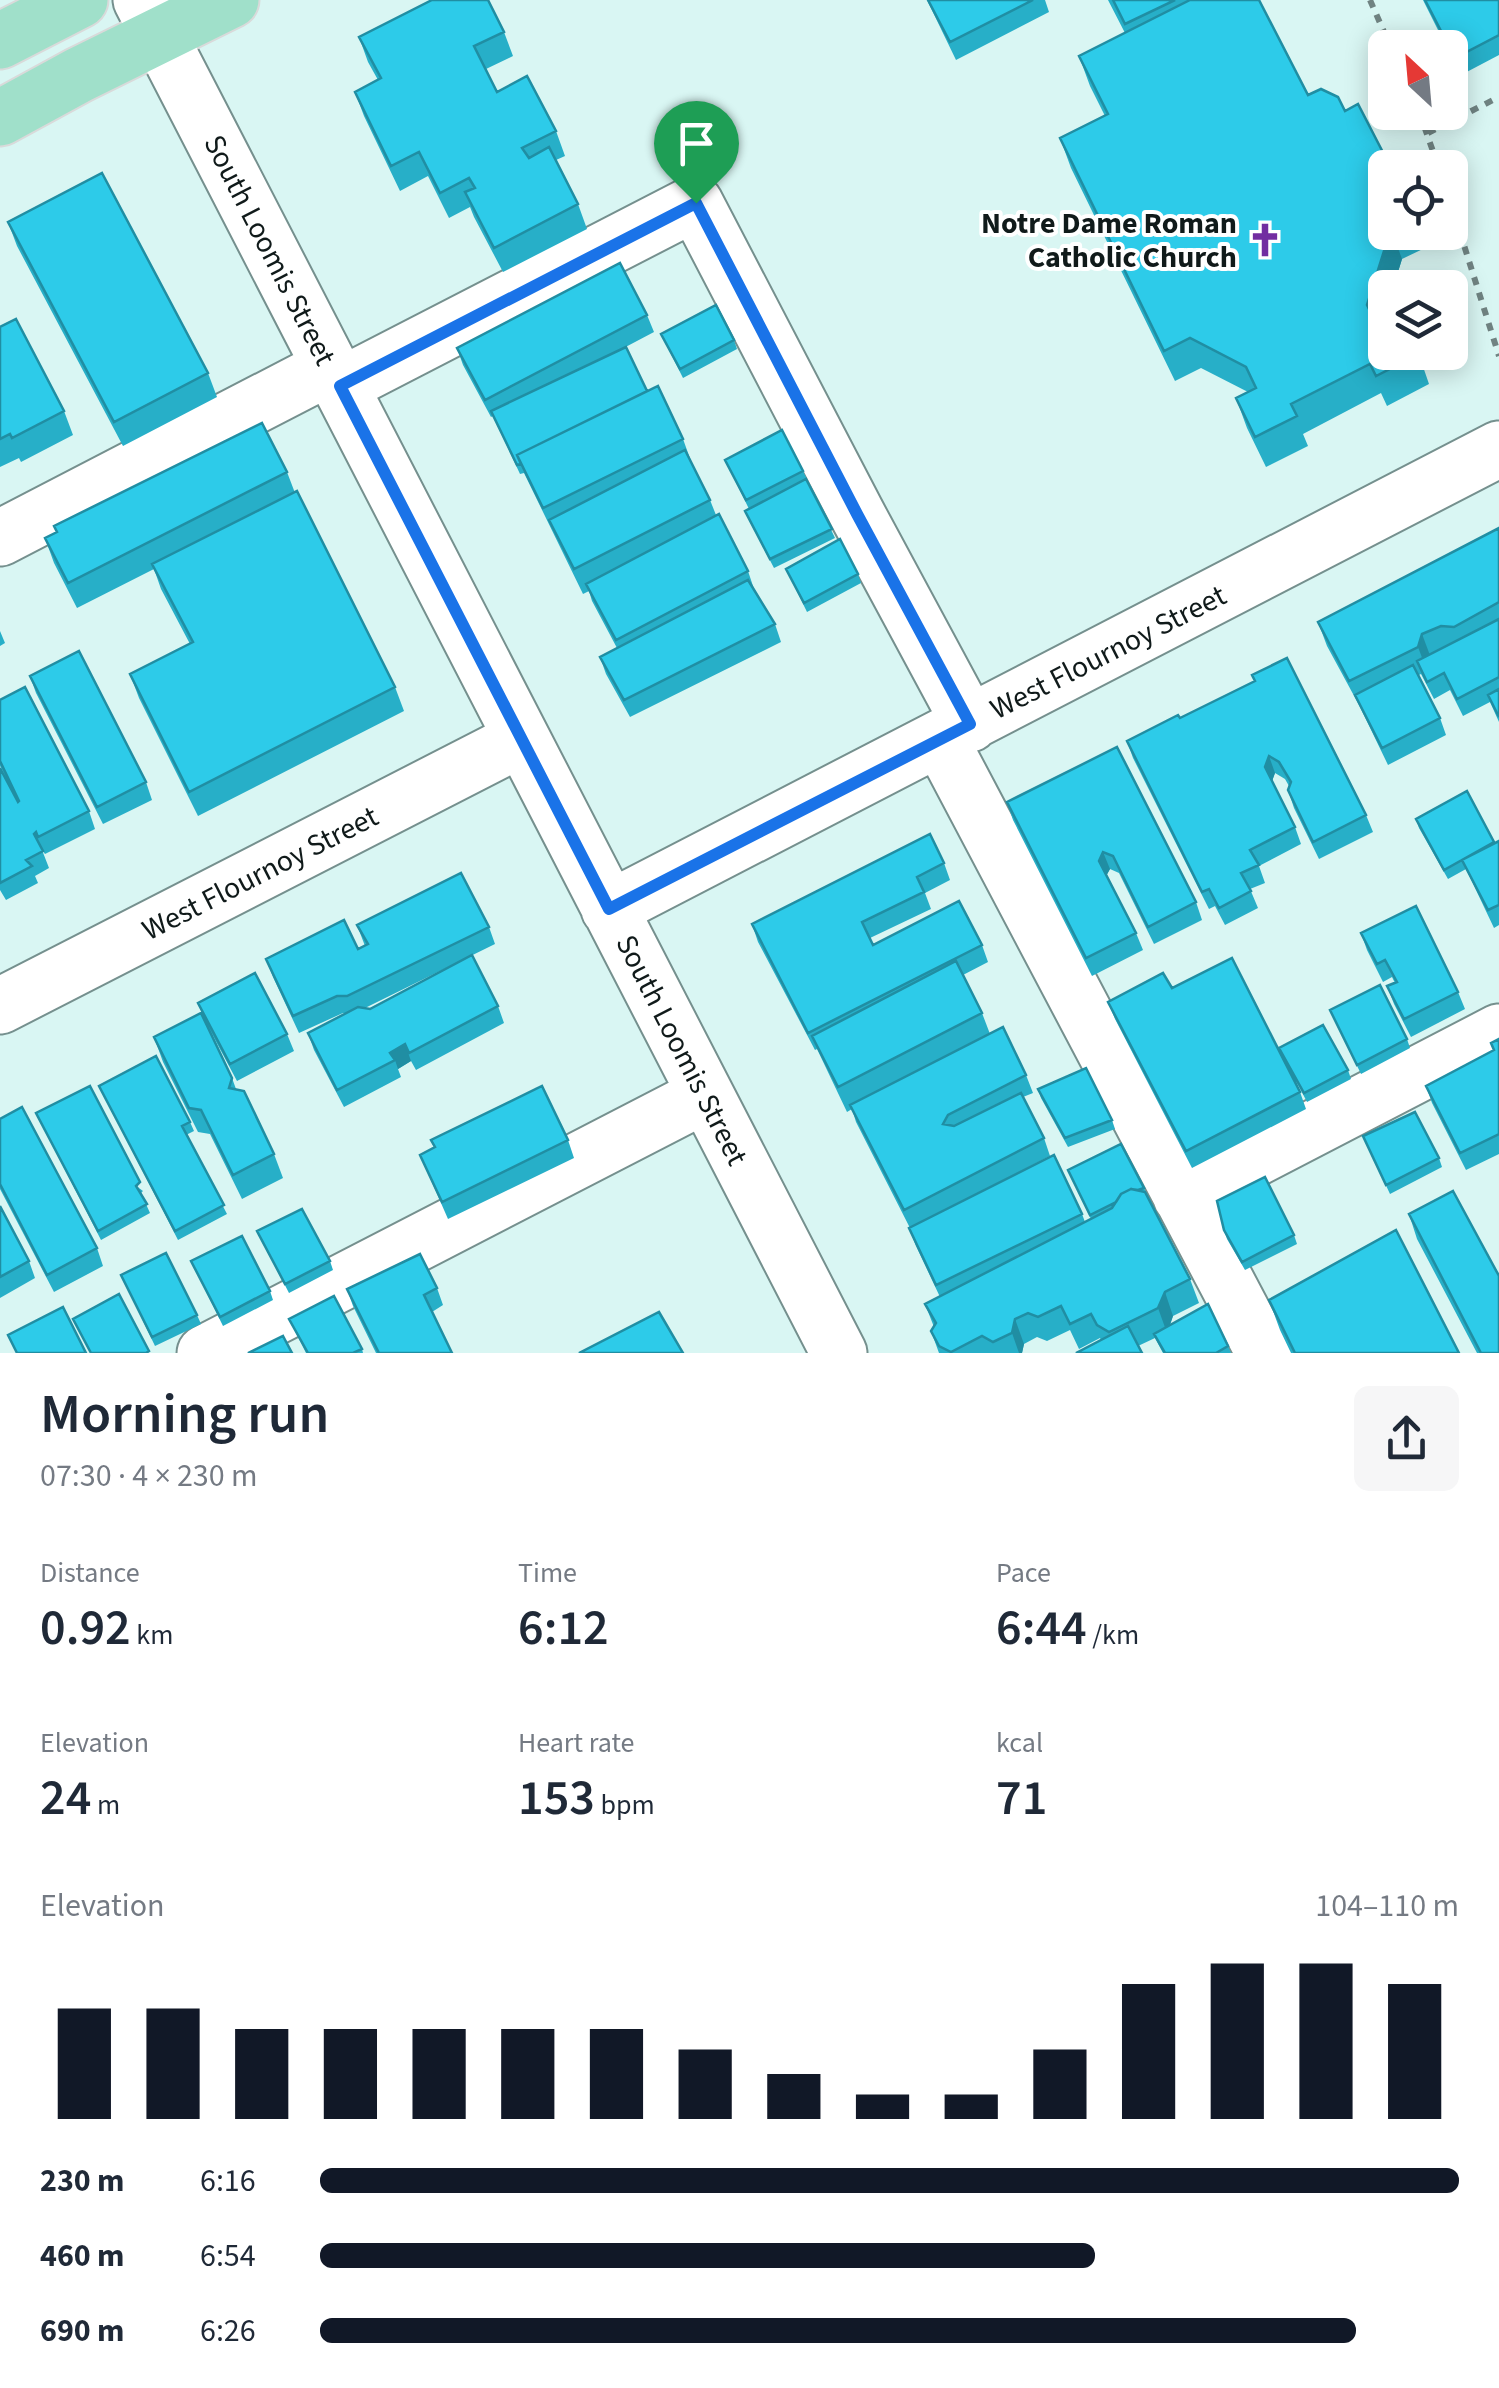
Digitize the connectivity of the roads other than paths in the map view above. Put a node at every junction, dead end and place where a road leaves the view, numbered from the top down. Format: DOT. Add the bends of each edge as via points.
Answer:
graph roads {
  1 [pos="80,0"];
  2 [pos="232,0"];
  3 [pos="151,18"];
  4 [pos="0,41"];
  5 [pos="0,118"];
  6 [pos="335,377"];
  7 [pos="1499,449"];
  8 [pos="0,538"];
  9 [pos="955,731"];
  10 [pos="521,739"];
  11 [pos="609,909"];
  12 [pos="0,1006"];
  13 [pos="1499,1032"];
  14 [pos="706,1095"];
  15 [pos="1181,1198"];
  16 [pos="205,1353"];
  17 [pos="838,1353"];
  18 [pos="1264,1353"];
  1 -- 4 [label="main road"];
  2 -- 3 [label="main road"];
  3 -- 5 [label="main road" via="79,76"];
  3 -- 6 [label="street, South Loomis Street"];
  6 -- 8 [label="street"];
  6 -- 9 [label="street" via="696,203 857,514"];
  6 -- 10 [label="street, South Loomis Street"];
  7 -- 9 [label="street, West Flournoy Street"];
  9 -- 11 [label="street, West Flournoy Street"];
  9 -- 15 [label="street"];
  10 -- 11 [label="street, South Loomis Street"];
  10 -- 12 [label="street, West Flournoy Street"];
  11 -- 14 [label="street, South Loomis Street"];
  13 -- 15 [label="street"];
  14 -- 16 [label="street"];
  14 -- 17 [label="street, South Loomis Street"];
  15 -- 18 [label="street"];
}
